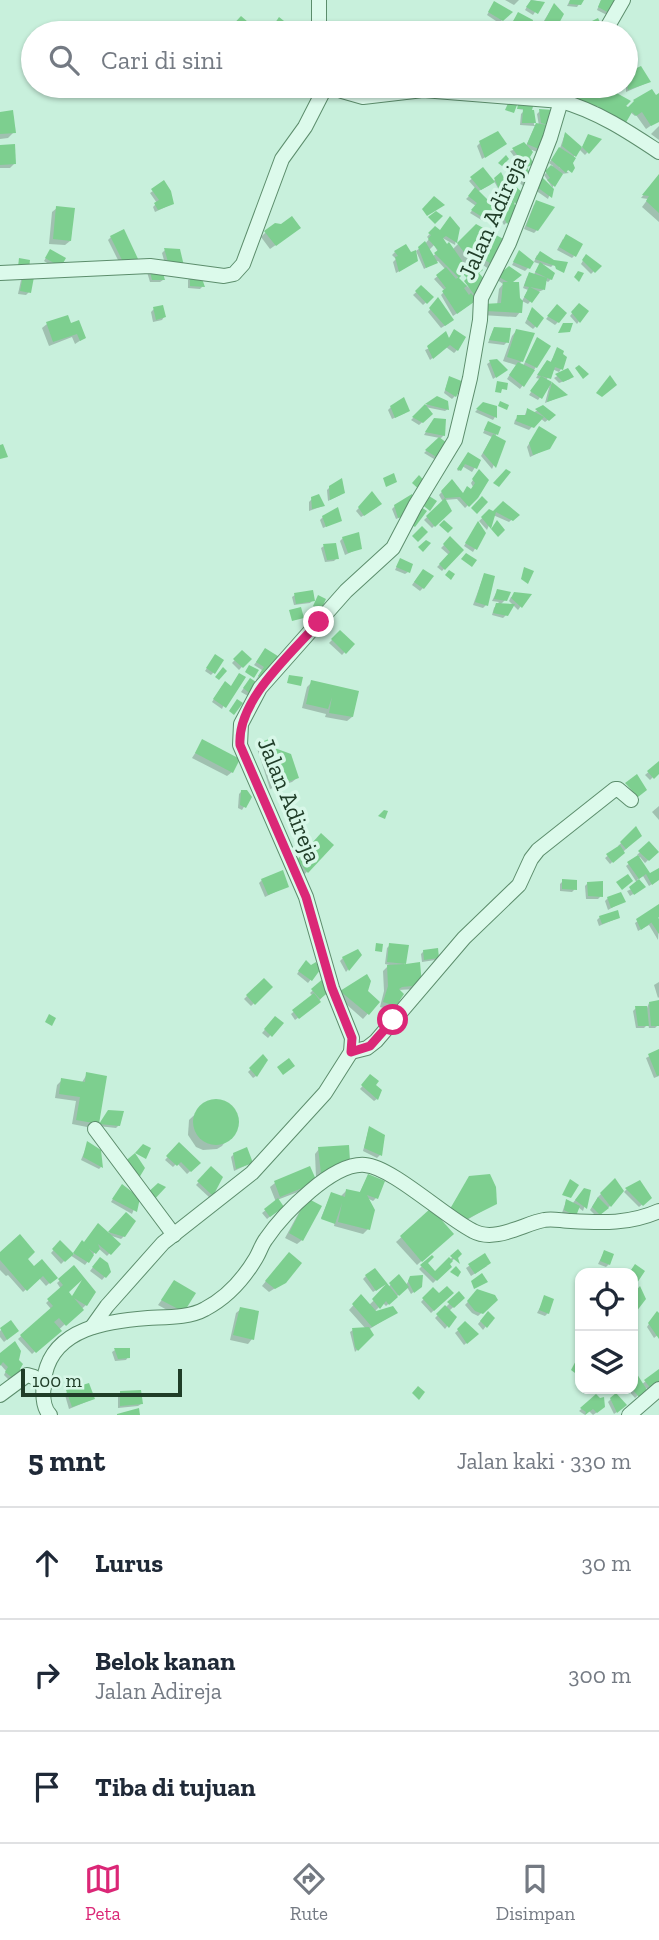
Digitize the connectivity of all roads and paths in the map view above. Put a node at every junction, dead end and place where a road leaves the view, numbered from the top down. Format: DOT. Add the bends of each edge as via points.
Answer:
graph roads {
  1 [pos="319,0"];
  2 [pos="623,0"];
  3 [pos="319,21"];
  4 [pos="611,21"];
  5 [pos="320,98"];
  6 [pos="523,98"];
  7 [pos="563,98"];
  8 [pos="561,101"];
  9 [pos="659,152"];
  10 [pos="0,273"];
  11 [pos="631,800"];
  12 [pos="351,1052"];
  13 [pos="95,1129"];
  14 [pos="659,1211"];
  15 [pos="174,1235"];
  16 [pos="92,1327"];
  17 [pos="44,1387"];
  18 [pos="659,1389"];
  19 [pos="0,1395"];
  20 [pos="50,1415"];
  21 [pos="629,1415"];
  1 -- 3 [label="street"];
  2 -- 4 [label="street"];
  5 -- 10 [label="street" via="282,159 243,264 234,274 150,266"];
  6 -- 8 [label="street"];
  7 -- 8 [label="street, Jalan Adireja"];
  8 -- 9 [label="street" via="628,131"];
  8 -- 12 [label="street, Jalan Adireja" via="509,243 481,298 470,378 455,440 393,548 346,591 260,688 241,724 240,745 306,897 332,988 352,1038"];
  11 -- 12 [label="street" via="615,789 538,850 519,886 464,938 376,1041"];
  12 -- 15 [label="street" via="325,1093 252,1173"];
  13 -- 15 [label="street"];
  14 -- 16 [label="street" via="620,1222 546,1219 499,1233 475,1233 389,1173 366,1164 349,1166 329,1177 278,1224 224,1299 201,1312"];
  15 -- 16 [label="street"];
  16 -- 17 [label="street" via="73,1334 55,1351 47,1365"];
  17 -- 19 [label="street" via="27,1375"];
  17 -- 20 [label="street" via="45,1410"];
  18 -- 21 [label="street"];
}
